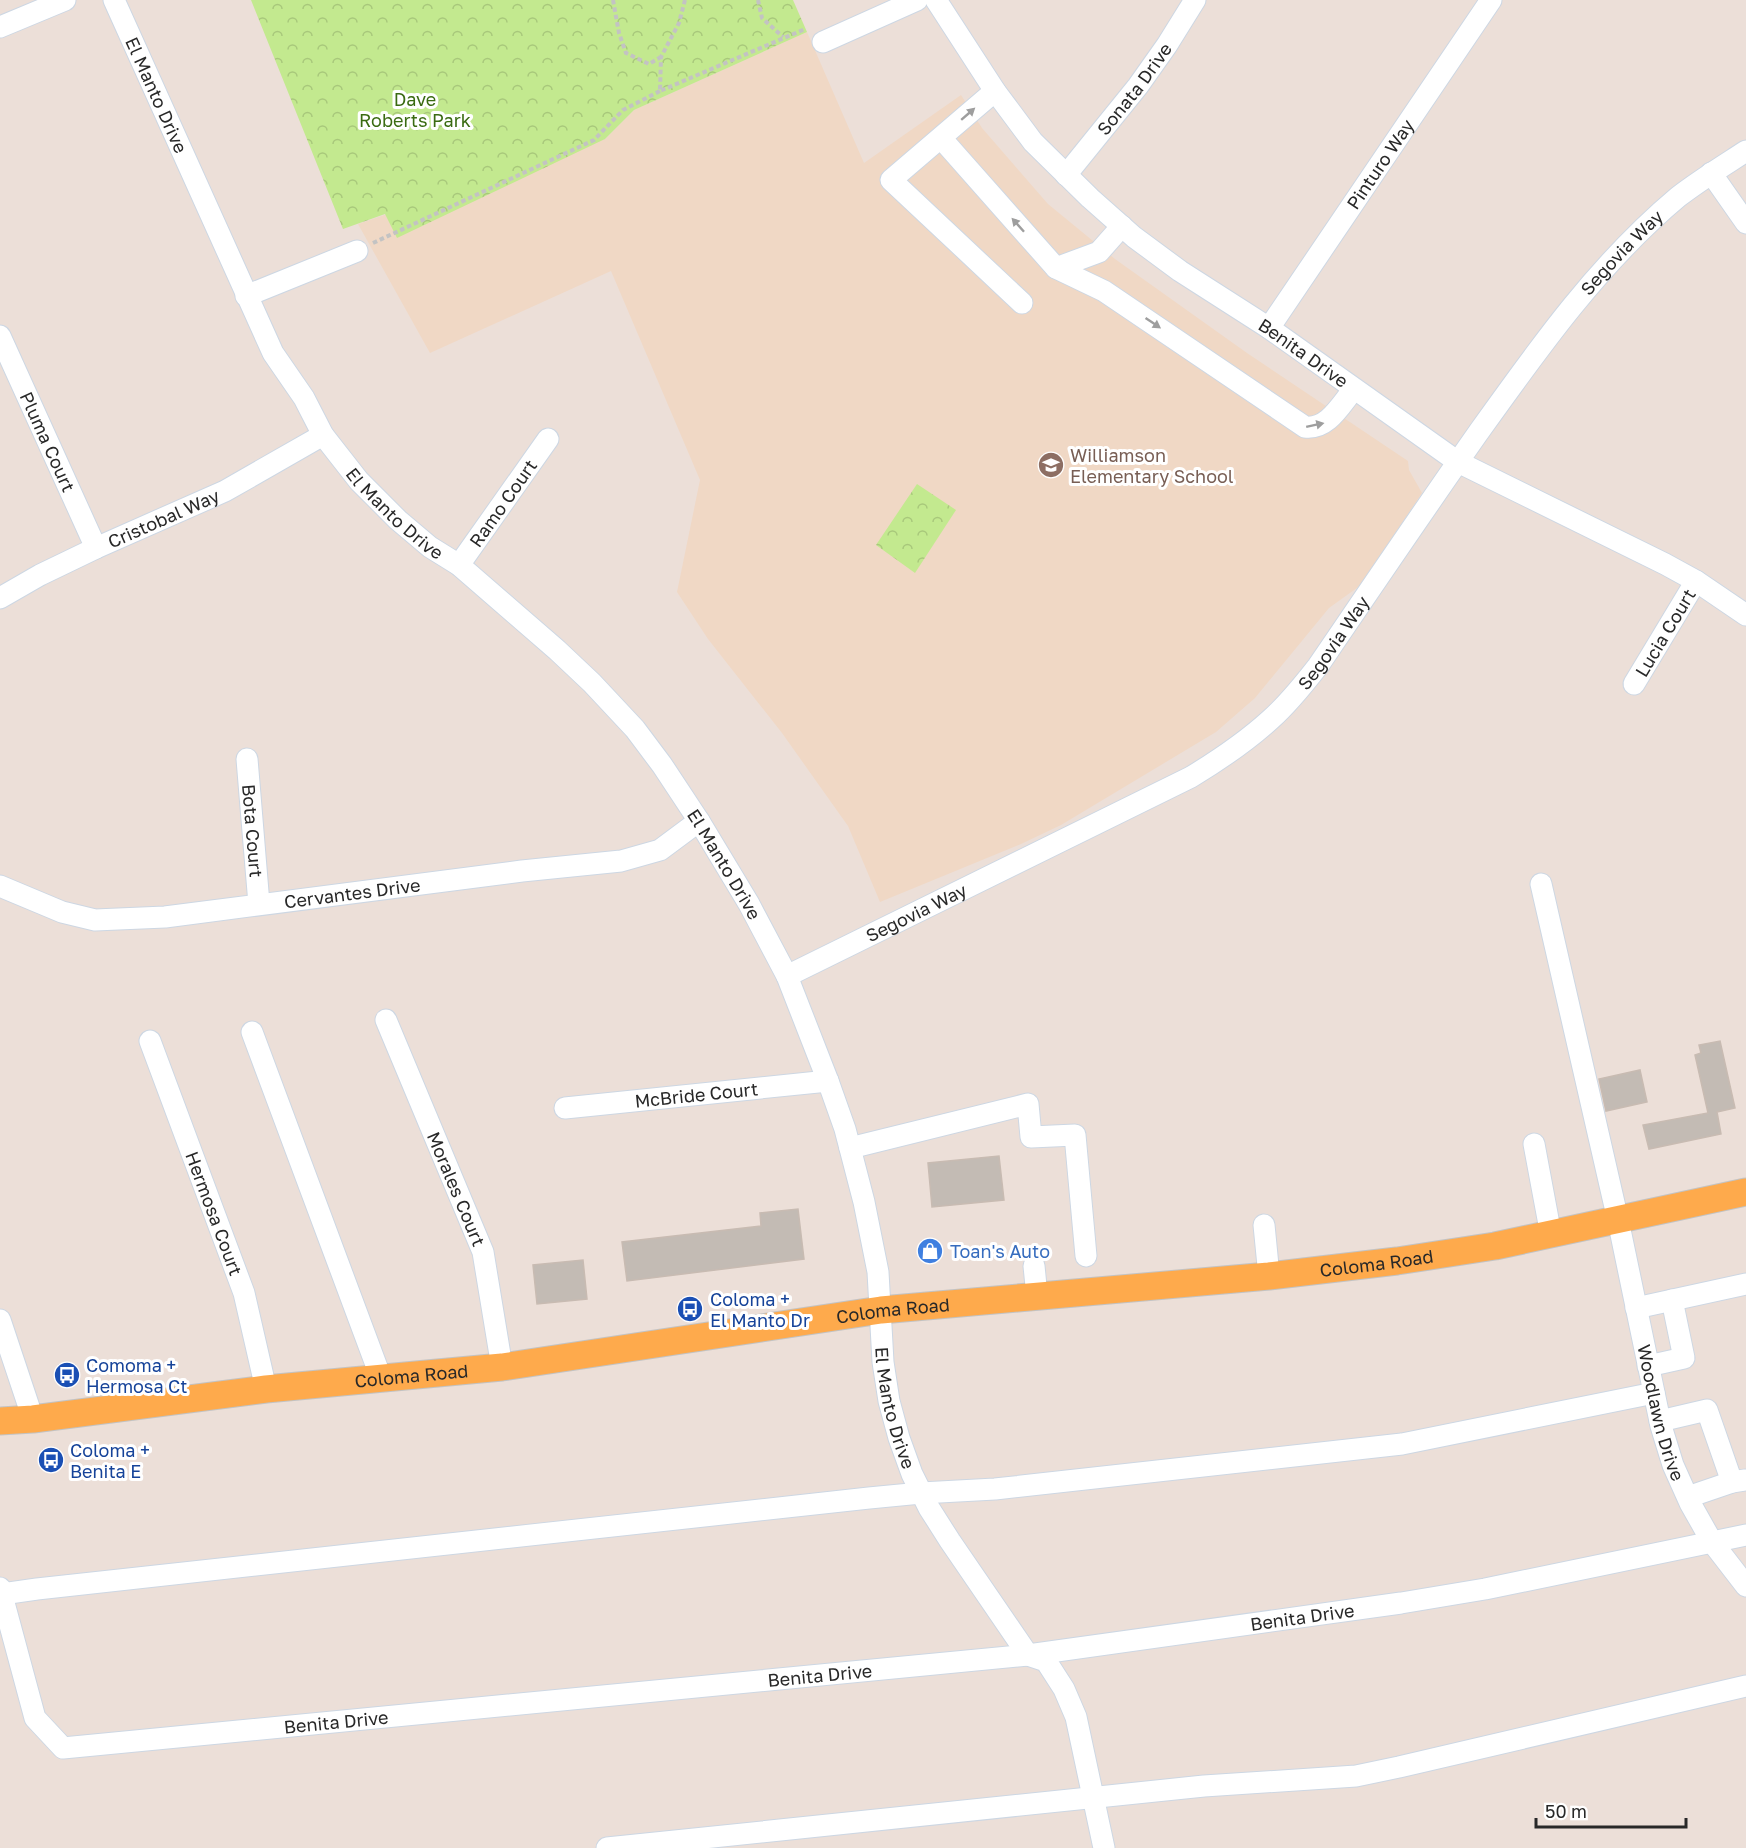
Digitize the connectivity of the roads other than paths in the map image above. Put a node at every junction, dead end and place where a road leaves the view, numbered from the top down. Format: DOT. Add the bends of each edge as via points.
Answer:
graph roads {
  1 [pos="65,0"];
  2 [pos="114,0"];
  3 [pos="917,0"];
  4 [pos="936,0"];
  5 [pos="1195,0"];
  6 [pos="1491,0"];
  7 [pos="0,27"];
  8 [pos="823,42"];
  9 [pos="995,91"];
  10 [pos="941,138"];
  11 [pos="1746,151"];
  12 [pos="1711,173"];
  13 [pos="1066,175"];
  14 [pos="1746,223"];
  15 [pos="1122,226"];
  16 [pos="357,250"];
  17 [pos="1099,252"];
  18 [pos="1056,268"];
  19 [pos="1104,291"];
  20 [pos="246,296"];
  21 [pos="1022,303"];
  22 [pos="1269,328"];
  23 [pos="0,336"];
  24 [pos="1354,389"];
  25 [pos="323,435"];
  26 [pos="548,439"];
  27 [pos="1458,462"];
  28 [pos="96,548"];
  29 [pos="459,565"];
  30 [pos="1696,581"];
  31 [pos="0,598"];
  32 [pos="1746,615"];
  33 [pos="1634,684"];
  34 [pos="247,759"];
  35 [pos="699,821"];
  36 [pos="1541,884"];
  37 [pos="0,886"];
  38 [pos="259,904"];
  39 [pos="787,976"];
  40 [pos="386,1020"];
  41 [pos="252,1032"];
  42 [pos="150,1041"];
  43 [pos="828,1082"];
  44 [pos="565,1108"];
  45 [pos="1534,1144"];
  46 [pos="850,1148"];
  47 [pos="1746,1192"];
  48 [pos="1618,1220"];
  49 [pos="1264,1225"];
  50 [pos="1551,1234"];
  51 [pos="1086,1256"];
  52 [pos="1034,1266"];
  53 [pos="1269,1275"];
  54 [pos="1746,1284"];
  55 [pos="1037,1296"];
  56 [pos="1672,1300"];
  57 [pos="1636,1308"];
  58 [pos="881,1310"];
  59 [pos="0,1320"];
  60 [pos="1648,1366"];
  61 [pos="502,1367"];
  62 [pos="381,1378"];
  63 [pos="266,1389"];
  64 [pos="1654,1393"];
  65 [pos="33,1419"];
  66 [pos="0,1420"];
  67 [pos="1660,1421"];
  68 [pos="1739,1481"];
  69 [pos="921,1493"];
  70 [pos="1688,1497"];
  71 [pos="1746,1535"];
  72 [pos="1712,1542"];
  73 [pos="1746,1586"];
  74 [pos="1,1591"];
  75 [pos="1028,1654"];
  76 [pos="1746,1686"];
  77 [pos="1093,1798"];
  78 [pos="607,1848"];
  79 [pos="1104,1848"];
  1 -- 7 [label="street"];
  2 -- 20 [label="street, El Manto Drive"];
  3 -- 8 [label="street"];
  4 -- 9 [label="street, Benita Drive"];
  5 -- 13 [label="street, Sonata Drive" via="1137,86"];
  6 -- 22 [label="street, Pinturo Way"];
  10 -- 9 [label="street, one-way"];
  9 -- 13 [label="street, Benita Drive" via="1033,142"];
  18 -- 10 [label="street, one-way"];
  10 -- 21 [label="street" via="891,180"];
  11 -- 12 [label="street, Segovia Way"];
  12 -- 14 [label="street"];
  12 -- 27 [label="street, Segovia Way" via="1678,198 1601,272 1556,325"];
  13 -- 15 [label="street, Benita Drive"];
  15 -- 17 [label="street"];
  15 -- 22 [label="street, Benita Drive" via="1180,271"];
  16 -- 20 [label="street"];
  17 -- 18 [label="street"];
  17 -- 19 [label="street"];
  18 -- 19 [label="street"];
  19 -- 24 [label="street, one-way" via="1305,427 1325,423"];
  20 -- 25 [label="street, El Manto Drive" via="273,354 304,398"];
  22 -- 24 [label="street, Benita Drive"];
  23 -- 28 [label="street, Pluma Court"];
  24 -- 27 [label="street, Benita Drive"];
  25 -- 28 [label="street, Cristobal Way" via="225,491"];
  25 -- 29 [label="street, El Manto Drive" via="358,481 398,520"];
  26 -- 29 [label="street, Ramo Court"];
  27 -- 30 [label="street, Benita Drive"];
  27 -- 39 [label="street, Segovia Way" via="1312,673 1271,719 1227,754 1166,790"];
  28 -- 31 [label="street, Cristobal Way"];
  29 -- 35 [label="street, El Manto Drive" via="557,650 620,714 662,765"];
  30 -- 32 [label="street, Benita Drive"];
  30 -- 33 [label="street, Lucia Court"];
  34 -- 38 [label="street, Bota Court"];
  35 -- 38 [label="street, Cervantes Drive" via="660,850 621,861"];
  35 -- 39 [label="street, El Manto Drive"];
  36 -- 48 [label="street, Woodlawn Drive"];
  37 -- 38 [label="street, Cervantes Drive" via="62,912 95,920 165,917"];
  39 -- 43 [label="street, El Manto Drive"];
  40 -- 61 [label="street, Morales Court" via="483,1252"];
  41 -- 62 [label="street"];
  42 -- 63 [label="street, Hermosa Court" via="244,1293"];
  43 -- 44 [label="street, McBride Court"];
  43 -- 46 [label="street, El Manto Drive"];
  45 -- 50 [label="street"];
  46 -- 51 [label="street" via="1028,1104 1031,1137 1075,1135"];
  46 -- 58 [label="street, El Manto Drive" via="878,1272"];
  47 -- 48 [label="main road, Coloma Road"];
  48 -- 50 [label="main road, Coloma Road"];
  48 -- 57 [label="street, Woodlawn Drive"];
  49 -- 53 [label="street"];
  50 -- 53 [label="main road, Coloma Road" via="1396,1261"];
  52 -- 55 [label="street"];
  53 -- 55 [label="main road, Coloma Road"];
  54 -- 56 [label="street"];
  55 -- 58 [label="main road, Coloma Road"];
  56 -- 57 [label="street"];
  56 -- 60 [label="street" via="1684,1358"];
  57 -- 60 [label="street, Woodlawn Drive"];
  58 -- 61 [label="main road, Coloma Road"];
  58 -- 69 [label="street, El Manto Drive" via="888,1401"];
  59 -- 65 [label="street"];
  60 -- 64 [label="street, Woodlawn Drive"];
  61 -- 62 [label="main road, Coloma Road"];
  62 -- 63 [label="main road, Coloma Road"];
  63 -- 65 [label="main road, Coloma Road"];
  64 -- 67 [label="street, Woodlawn Drive"];
  64 -- 69 [label="street" via="1402,1444 995,1489"];
  65 -- 66 [label="main road, Coloma Road"];
  67 -- 68 [label="street" via="1707,1410"];
  67 -- 70 [label="street, Woodlawn Drive" via="1673,1465"];
  68 -- 70 [label="street"];
  69 -- 74 [label="street"];
  69 -- 75 [label="street, El Manto Drive"];
  70 -- 72 [label="street, Woodlawn Drive"];
  71 -- 72 [label="street, Benita Drive"];
  72 -- 73 [label="street, Woodlawn Drive"];
  72 -- 75 [label="street, Benita Drive" via="1401,1604"];
  74 -- 75 [label="street, Benita Drive" via="35,1718 63,1749"];
  75 -- 77 [label="street, El Manto Drive" via="1046,1661 1064,1689 1076,1717"];
  76 -- 77 [label="street" via="1356,1776"];
  77 -- 78 [label="street"];
  77 -- 79 [label="street, El Manto Drive"];
}
